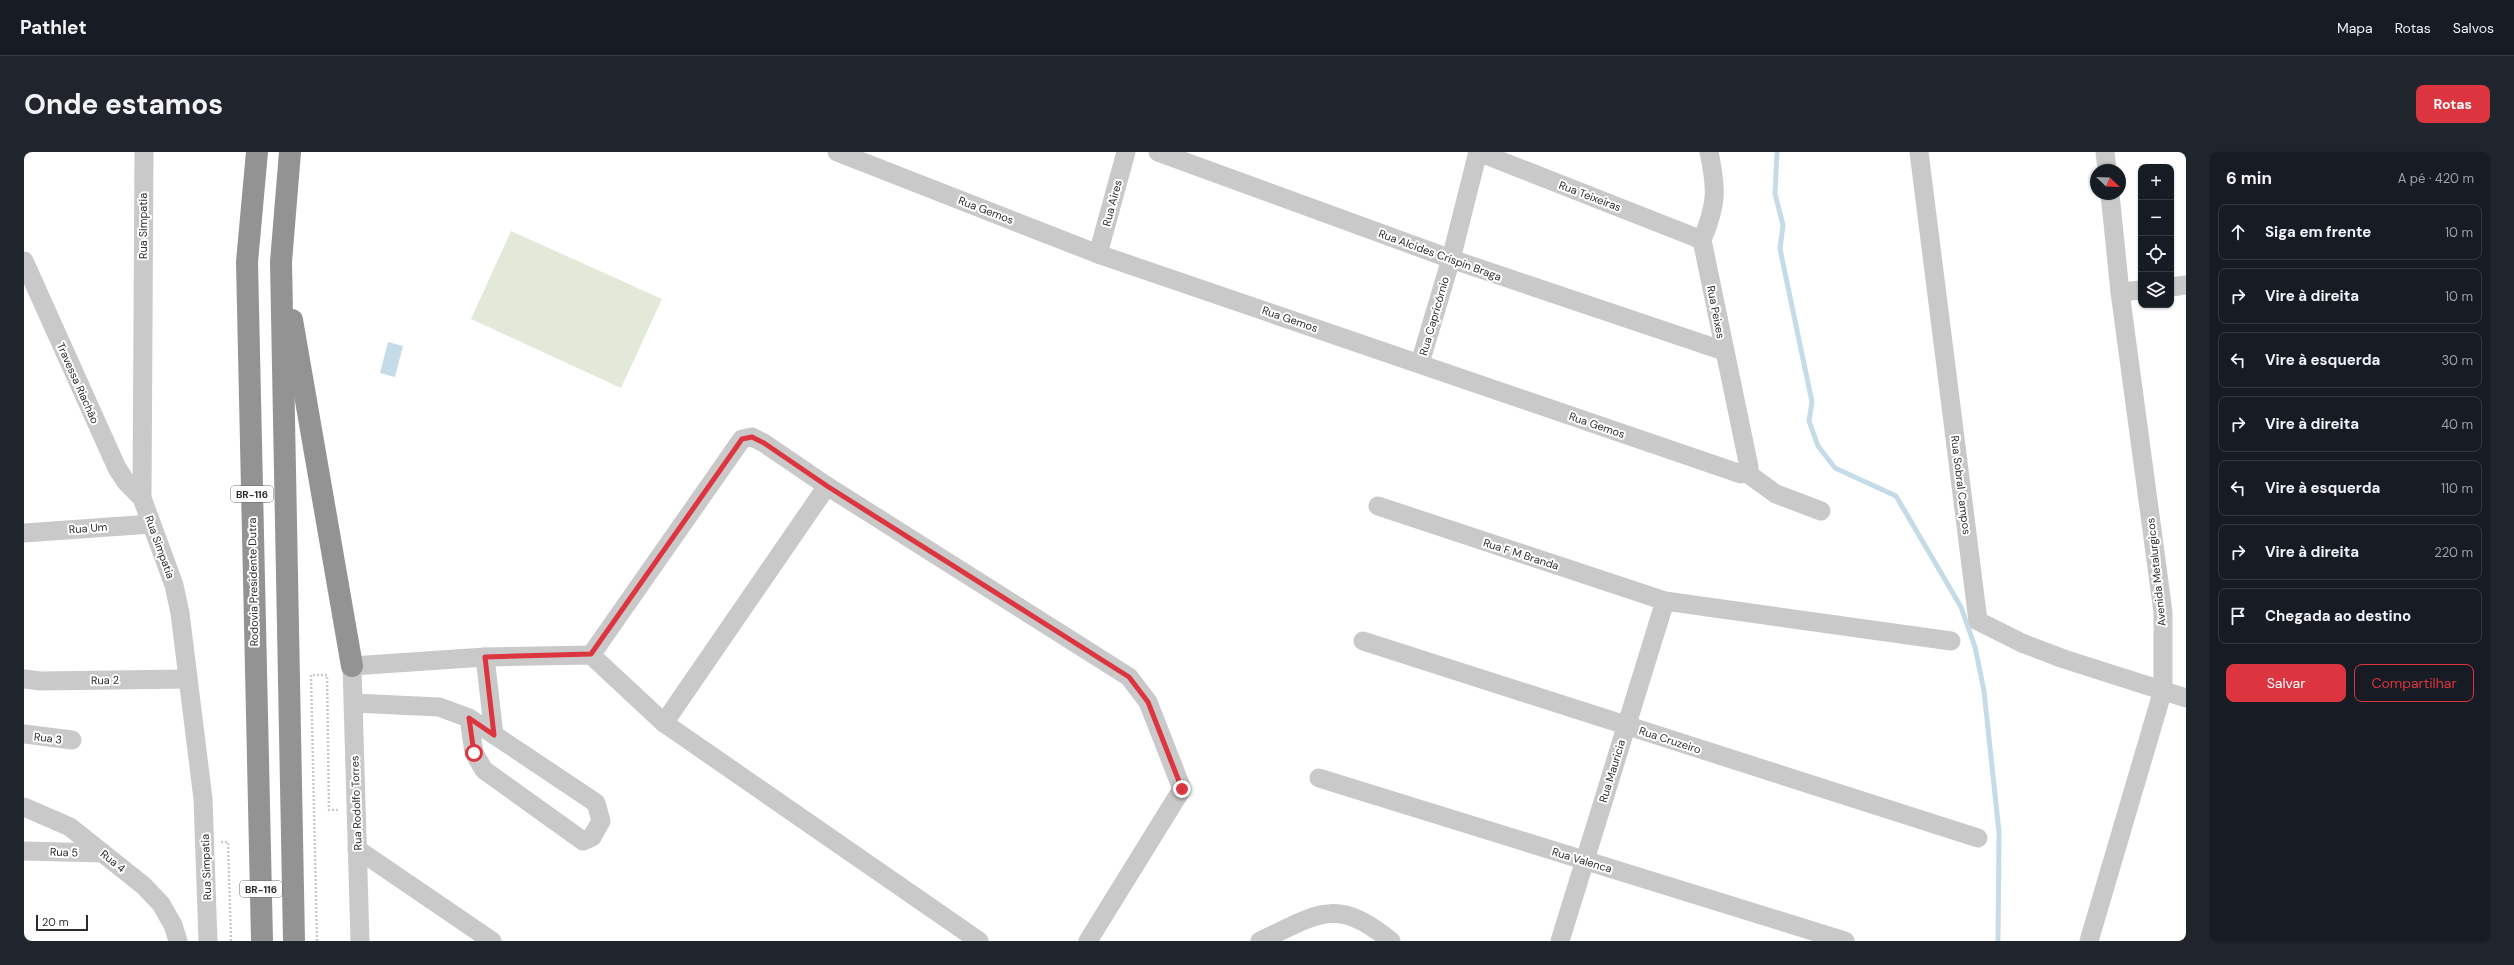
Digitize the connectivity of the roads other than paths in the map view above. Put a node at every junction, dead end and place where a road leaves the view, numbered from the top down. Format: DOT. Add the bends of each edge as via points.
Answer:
graph roads {
  1 [pos="144,152"];
  2 [pos="257,152"];
  3 [pos="290,152"];
  4 [pos="837,152"];
  5 [pos="1126,152"];
  6 [pos="1158,152"];
  7 [pos="1478,152"];
  8 [pos="1709,152"];
  9 [pos="1919,152"];
  10 [pos="2105,152"];
  11 [pos="2106,164"];
  12 [pos="2111,200"];
  13 [pos="1702,240"];
  14 [pos="1098,254"];
  15 [pos="1451,259"];
  16 [pos="24,261"];
  17 [pos="280,262"];
  18 [pos="2186,285"];
  19 [pos="2174,287"];
  20 [pos="2138,290"];
  21 [pos="2120,292"];
  22 [pos="1724,351"];
  23 [pos="1420,364"];
  24 [pos="1747,473"];
  25 [pos="827,486"];
  26 [pos="142,498"];
  27 [pos="1378,506"];
  28 [pos="1821,511"];
  29 [pos="151,524"];
  30 [pos="24,533"];
  31 [pos="1664,601"];
  32 [pos="1363,641"];
  33 [pos="1951,641"];
  34 [pos="591,654"];
  35 [pos="485,657"];
  36 [pos="352,666"];
  37 [pos="24,679"];
  38 [pos="187,679"];
  39 [pos="2163,690"];
  40 [pos="2186,698"];
  41 [pos="354,703"];
  42 [pos="469,718"];
  43 [pos="664,723"];
  44 [pos="1626,726"];
  45 [pos="24,734"];
  46 [pos="494,735"];
  47 [pos="72,740"];
  48 [pos="1319,778"];
  49 [pos="24,807"];
  50 [pos="260,836"];
  51 [pos="1978,838"];
  52 [pos="358,849"];
  53 [pos="24,851"];
  54 [pos="103,853"];
  55 [pos="1584,861"];
  56 [pos="178,941"];
  57 [pos="208,941"];
  58 [pos="251,941"];
  59 [pos="262,941"];
  60 [pos="294,941"];
  61 [pos="360,941"];
  62 [pos="492,941"];
  63 [pos="978,941"];
  64 [pos="1088,941"];
  65 [pos="1260,941"];
  66 [pos="1391,941"];
  67 [pos="1560,941"];
  68 [pos="1845,941"];
  69 [pos="2089,941"];
  1 -- 26 [label="street, Rua Simpatia"];
  2 -- 50 [label="highway, Rodovia Presidente Dutra / BR-116" via="247,262"];
  3 -- 17 [label="highway, BR-116"];
  4 -- 14 [label="street, Rua Gemos"];
  5 -- 14 [label="street, Rua Aires"];
  6 -- 15 [label="street, Rua Alcides Crispin Braga"];
  7 -- 13 [label="street, Rua Teixeiras"];
  7 -- 15 [label="street, Rua Capricórnio"];
  8 -- 13 [label="street" via="1715,183 1715,200 1712,216"];
  9 -- 39 [label="street, Rua Sobral Campos" via="1978,621 2022,643 2064,659"];
  10 -- 11 [label="street"];
  12 -- 21 [label="street, Avenida Metalurgicos"];
  13 -- 22 [label="street, Rua Peixes"];
  14 -- 23 [label="street, Rua Gemos"];
  15 -- 22 [label="street, Rua Alcides Crispin Braga"];
  15 -- 23 [label="street, Rua Capricórnio"];
  16 -- 26 [label="street, Travessa Riachão" via="117,468 126,482"];
  17 -- 36 [label="highway"];
  17 -- 60 [label="highway, BR-116"];
  18 -- 19 [label="street"];
  20 -- 21 [label="street"];
  21 -- 39 [label="street, Avenida Metalurgicos" via="2163,612"];
  22 -- 24 [label="street, Rua Peixes" via="1749,467"];
  23 -- 24 [label="street, Rua Gemos" via="1741,474"];
  24 -- 28 [label="street" via="1776,494"];
  25 -- 34 [label="street" via="764,443 752,437 742,439"];
  25 -- 43 [label="street"];
  25 -- 64 [label="street" via="1129,677 1148,702 1182,789"];
  26 -- 29 [label="street, Rua Simpatia"];
  27 -- 31 [label="street, Rua F M Branda"];
  29 -- 30 [label="street, Rua Um"];
  29 -- 38 [label="street, Rua Simpatia" via="174,585 180,613"];
  31 -- 33 [label="street, Rua F M Branda"];
  31 -- 44 [label="street, Rua Mauricia"];
  32 -- 44 [label="street, Rua Cruzeiro"];
  34 -- 35 [label="street"];
  34 -- 43 [label="street"];
  35 -- 36 [label="street"];
  35 -- 46 [label="street"];
  36 -- 41 [label="street, Rua Rodolfo Torres"];
  37 -- 38 [label="street, Rua 2"];
  38 -- 57 [label="street, Rua Simpatia" via="203,799"];
  39 -- 40 [label="street"];
  39 -- 69 [label="street, Avenida Metalurgicos"];
  41 -- 42 [label="street" via="439,707"];
  41 -- 52 [label="street, Rua Rodolfo Torres"];
  42 -- 46 [label="street"];
  42 -- 46 [label="street" via="474,753 484,770 583,841 592,837 601,821 596,803"];
  43 -- 63 [label="street"];
  44 -- 51 [label="street, Rua Cruzeiro"];
  44 -- 55 [label="street, Rua Mauricia"];
  45 -- 47 [label="street, Rua 3"];
  48 -- 55 [label="street, Rua Valenca"];
  49 -- 54 [label="street, Rua 4" via="70,827"];
  50 -- 58 [label="highway"];
  50 -- 59 [label="highway, Rodovia Presidente Dutra / BR-116"];
  52 -- 61 [label="street, Rua Rodolfo Torres"];
  52 -- 62 [label="street"];
  53 -- 54 [label="street, Rua 5"];
  54 -- 56 [label="street, Rua 4" via="144,886 161,904 173,925"];
  55 -- 67 [label="street, Rua Mauricia"];
  55 -- 68 [label="street, Rua Valenca"];
  65 -- 66 [label="street" via="1310,918 1331,912 1354,916 1376,928"];
}
